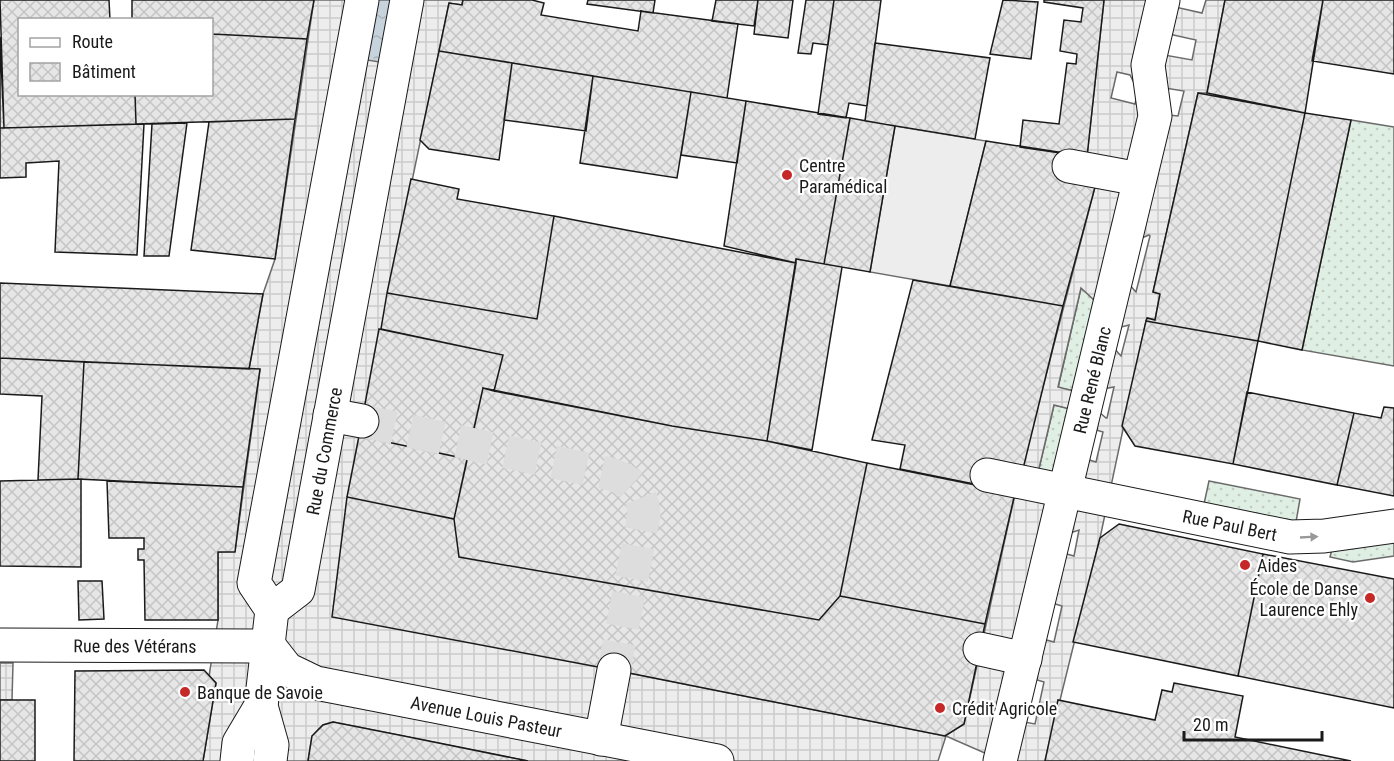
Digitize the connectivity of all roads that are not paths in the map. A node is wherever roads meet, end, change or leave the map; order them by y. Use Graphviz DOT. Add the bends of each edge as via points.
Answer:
graph roads {
  1 [pos="362,0"];
  2 [pos="407,0"];
  3 [pos="1163,0"];
  4 [pos="1069,166"];
  5 [pos="1139,180"];
  6 [pos="310,279"];
  7 [pos="355,281"];
  8 [pos="330,414"];
  9 [pos="362,421"];
  10 [pos="987,475"];
  11 [pos="1065,491"];
  12 [pos="1394,526"];
  13 [pos="272,610"];
  14 [pos="0,645"];
  15 [pos="269,646"];
  16 [pos="980,649"];
  17 [pos="1025,659"];
  18 [pos="614,670"];
  19 [pos="261,706"];
  20 [pos="601,739"];
  21 [pos="237,761"];
  22 [pos="270,761"];
  23 [pos="717,761"];
  24 [pos="1000,761"];
  1 -- 6 [label="street"];
  2 -- 7 [label="street, Rue du Commerce"];
  3 -- 5 [label="street, Rue René Blanc" via="1148,65 1155,116"];
  4 -- 5 [label="street"];
  5 -- 11 [label="street, Rue René Blanc"];
  6 -- 7 [label="street"];
  6 -- 13 [label="street" via="254,583"];
  7 -- 8 [label="street, Rue du Commerce"];
  8 -- 9 [label="street"];
  8 -- 13 [label="street, Rue du Commerce" via="298,590"];
  10 -- 11 [label="street, Rue Paul Bert"];
  11 -- 12 [label="street, Rue Paul Bert, one-way" via="1290,537"];
  11 -- 17 [label="street, Rue René Blanc"];
  13 -- 15 [label="street"];
  14 -- 15 [label="street, Rue des Vétérans"];
  15 -- 19 [label="street"];
  15 -- 20 [label="street, Avenue Louis Pasteur" via="287,669 316,683"];
  16 -- 17 [label="street"];
  17 -- 24 [label="street, Rue René Blanc"];
  18 -- 20 [label="street"];
  19 -- 21 [label="street" via="239,743"];
  19 -- 22 [label="street" via="272,746"];
  20 -- 23 [label="street, Avenue Louis Pasteur"];
}
